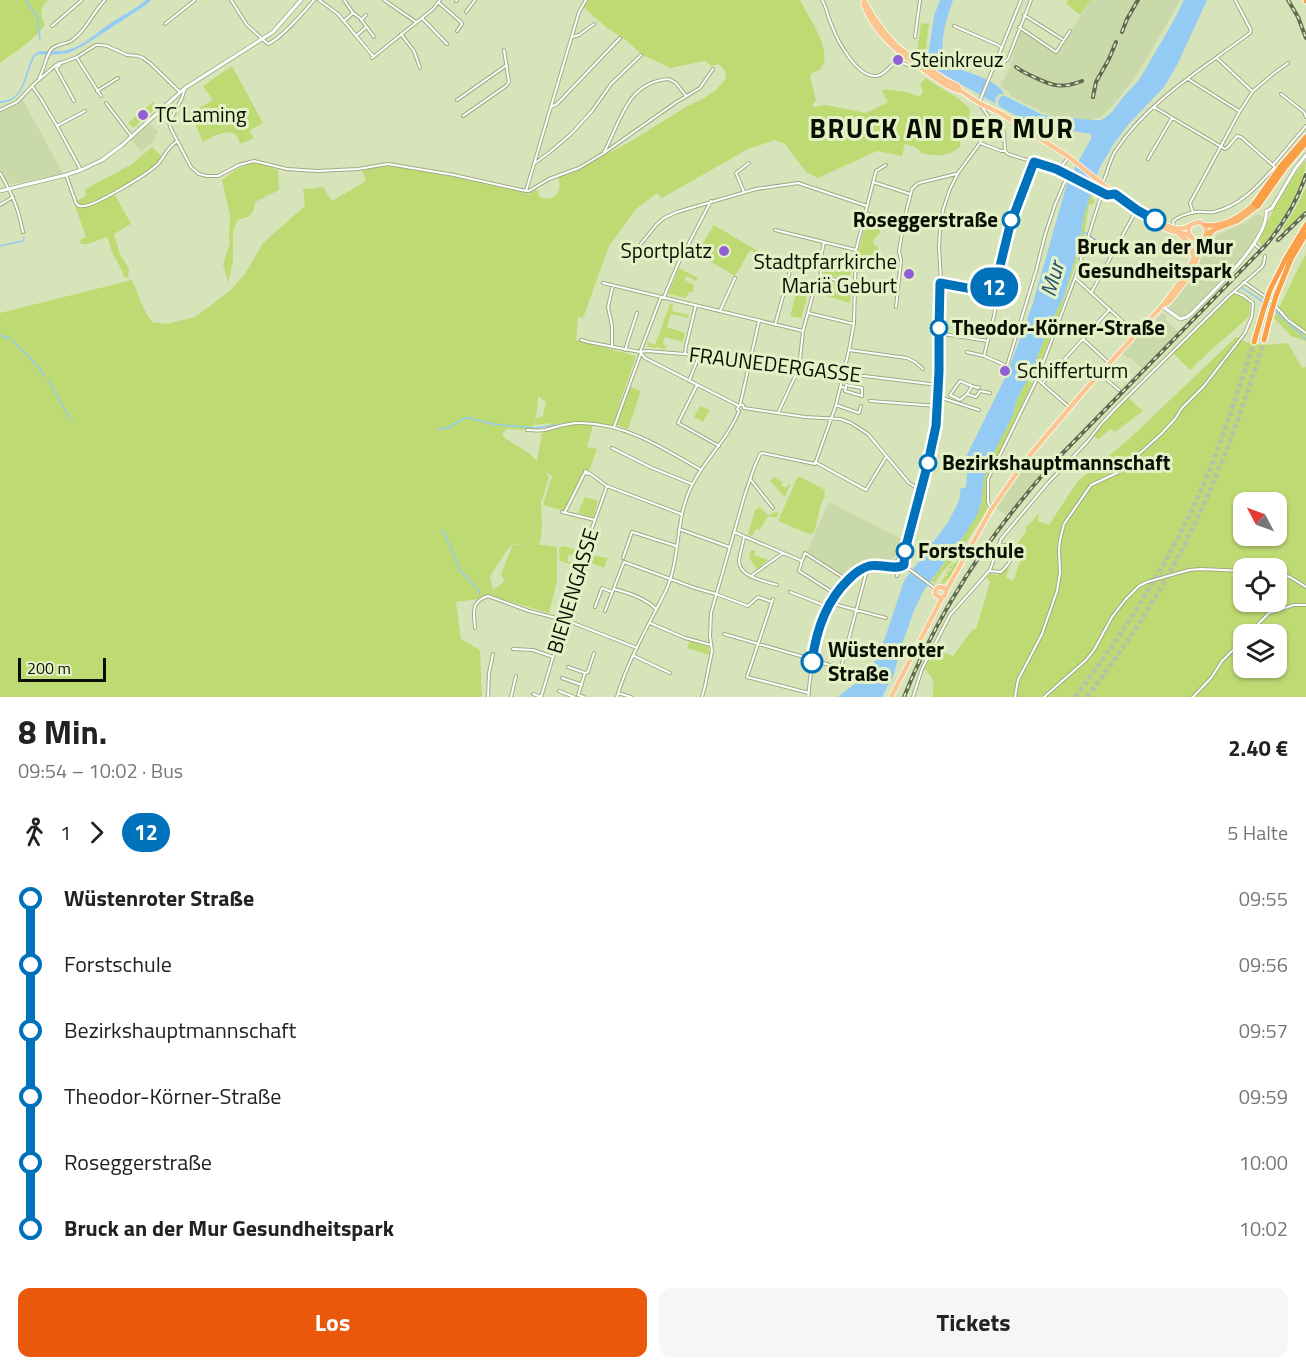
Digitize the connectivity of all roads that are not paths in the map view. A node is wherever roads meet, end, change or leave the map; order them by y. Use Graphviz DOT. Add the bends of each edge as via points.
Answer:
graph roads {
  1 [pos="82,0"];
  2 [pos="105,0"];
  3 [pos="195,0"];
  4 [pos="231,0"];
  5 [pos="301,0"];
  6 [pos="314,0"];
  7 [pos="321,0"];
  8 [pos="344,0"];
  9 [pos="384,0"];
  10 [pos="475,0"];
  11 [pos="586,0"];
  12 [pos="822,0"];
  13 [pos="863,0"];
  14 [pos="920,0"];
  15 [pos="1020,0"];
  16 [pos="1031,0"];
  17 [pos="1235,0"];
  18 [pos="439,1"];
  19 [pos="466,12"];
  20 [pos="353,13"];
  21 [pos="366,15"];
  22 [pos="1024,15"];
  23 [pos="422,18"];
  24 [pos="361,20"];
  25 [pos="344,21"];
  26 [pos="416,22"];
  27 [pos="165,24"];
  28 [pos="594,24"];
  29 [pos="52,26"];
  30 [pos="954,26"];
  31 [pos="366,27"];
  32 [pos="1019,27"];
  33 [pos="457,31"];
  34 [pos="1070,31"];
  35 [pos="401,34"];
  36 [pos="356,36"];
  37 [pos="572,36"];
  38 [pos="375,37"];
  39 [pos="915,37"];
  40 [pos="620,38"];
  41 [pos="263,39"];
  42 [pos="1062,39"];
  43 [pos="447,44"];
  44 [pos="1002,48"];
  45 [pos="504,50"];
  46 [pos="640,55"];
  47 [pos="77,57"];
  48 [pos="1217,58"];
  49 [pos="912,60"];
  50 [pos="997,62"];
  51 [pos="59,63"];
  52 [pos="1288,63"];
  53 [pos="507,65"];
  54 [pos="420,68"];
  55 [pos="712,69"];
  56 [pos="118,78"];
  57 [pos="1188,79"];
  58 [pos="35,83"];
  59 [pos="32,86"];
  60 [pos="185,88"];
  61 [pos="97,91"];
  62 [pos="180,92"];
  63 [pos="1253,92"];
  64 [pos="1281,94"];
  65 [pos="101,96"];
  66 [pos="686,96"];
  67 [pos="457,100"];
  68 [pos="74,101"];
  69 [pos="106,103"];
  70 [pos="979,103"];
  71 [pos="551,107"];
  72 [pos="1154,107"];
  73 [pos="0,110"];
  74 [pos="85,111"];
  75 [pos="1240,111"];
  76 [pos="463,116"];
  77 [pos="1306,117"];
  78 [pos="1172,118"];
  79 [pos="990,120"];
  80 [pos="57,126"];
  81 [pos="1306,126"];
  82 [pos="1306,136"];
  83 [pos="132,137"];
  84 [pos="177,141"];
  85 [pos="980,143"];
  86 [pos="1306,143"];
  87 [pos="1220,146"];
  88 [pos="1005,150"];
  89 [pos="602,154"];
  90 [pos="1306,155"];
  91 [pos="1070,158"];
  92 [pos="1148,159"];
  93 [pos="1034,162"];
  94 [pos="535,163"];
  95 [pos="749,164"];
  96 [pos="886,165"];
  97 [pos="1274,166"];
  98 [pos="1056,169"];
  99 [pos="81,170"];
  100 [pos="0,173"];
  101 [pos="958,173"];
  102 [pos="1067,175"];
  103 [pos="66,176"];
  104 [pos="873,182"];
  105 [pos="1101,183"];
  106 [pos="9,189"];
  107 [pos="0,191"];
  108 [pos="526,191"];
  109 [pos="744,192"];
  110 [pos="1102,193"];
  111 [pos="910,194"];
  112 [pos="1115,194"];
  113 [pos="1247,195"];
  114 [pos="13,196"];
  115 [pos="711,201"];
  116 [pos="0,205"];
  117 [pos="1256,205"];
  118 [pos="867,206"];
  119 [pos="1137,210"];
  120 [pos="1266,211"];
  121 [pos="865,213"];
  122 [pos="1193,213"];
  123 [pos="1306,219"];
  124 [pos="904,223"];
  125 [pos="1205,225"];
  126 [pos="1306,225"];
  127 [pos="1189,226"];
  128 [pos="1174,227"];
  129 [pos="1215,229"];
  130 [pos="775,230"];
  131 [pos="23,232"];
  132 [pos="1178,233"];
  133 [pos="1306,234"];
  134 [pos="1089,235"];
  135 [pos="1206,235"];
  136 [pos="1299,237"];
  137 [pos="1191,238"];
  138 [pos="1201,240"];
  139 [pos="824,242"];
  140 [pos="1254,244"];
  141 [pos="1200,246"];
  142 [pos="856,249"];
  143 [pos="1260,249"];
  144 [pos="636,250"];
  145 [pos="1113,254"];
  146 [pos="1265,256"];
  147 [pos="820,262"];
  148 [pos="1190,267"];
  149 [pos="821,276"];
  150 [pos="735,278"];
  151 [pos="1075,278"];
  152 [pos="1244,282"];
  153 [pos="603,283"];
  154 [pos="940,283"];
  155 [pos="613,285"];
  156 [pos="855,285"];
  157 [pos="897,286"];
  158 [pos="785,287"];
  159 [pos="994,291"];
  160 [pos="1235,292"];
  161 [pos="1091,293"];
  162 [pos="813,294"];
  163 [pos="663,297"];
  164 [pos="696,305"];
  165 [pos="1162,306"];
  166 [pos="896,307"];
  167 [pos="1110,309"];
  168 [pos="720,311"];
  169 [pos="637,313"];
  170 [pos="808,313"];
  171 [pos="759,321"];
  172 [pos="854,324"];
  173 [pos="775,325"];
  174 [pos="1131,329"];
  175 [pos="939,331"];
  176 [pos="803,332"];
  177 [pos="1306,333"];
  178 [pos="943,334"];
  179 [pos="939,336"];
  180 [pos="1083,339"];
  181 [pos="581,340"];
  182 [pos="1264,340"];
  183 [pos="988,341"];
  184 [pos="1254,342"];
  185 [pos="612,347"];
  186 [pos="625,350"];
  187 [pos="849,350"];
  188 [pos="967,352"];
  189 [pos="641,353"];
  190 [pos="685,354"];
  191 [pos="699,356"];
  192 [pos="984,356"];
  193 [pos="750,362"];
  194 [pos="1109,363"];
  195 [pos="799,368"];
  196 [pos="923,369"];
  197 [pos="843,373"];
  198 [pos="1100,374"];
  199 [pos="1037,379"];
  200 [pos="689,381"];
  201 [pos="1043,383"];
  202 [pos="697,385"];
  203 [pos="939,385"];
  204 [pos="972,386"];
  205 [pos="841,387"];
  206 [pos="979,387"];
  207 [pos="846,388"];
  208 [pos="1119,390"];
  209 [pos="990,393"];
  210 [pos="967,394"];
  211 [pos="950,395"];
  212 [pos="938,397"];
  213 [pos="948,400"];
  214 [pos="870,401"];
  215 [pos="739,405"];
  216 [pos="836,405"];
  217 [pos="861,406"];
  218 [pos="938,406"];
  219 [pos="1070,407"];
  220 [pos="744,408"];
  221 [pos="979,410"];
  222 [pos="739,411"];
  223 [pos="778,413"];
  224 [pos="831,418"];
  225 [pos="614,427"];
  226 [pos="527,430"];
  227 [pos="719,446"];
  228 [pos="612,448"];
  229 [pos="886,457"];
  230 [pos="815,463"];
  231 [pos="701,470"];
  232 [pos="585,471"];
  233 [pos="592,475"];
  234 [pos="750,479"];
  235 [pos="692,484"];
  236 [pos="607,486"];
  237 [pos="921,490"];
  238 [pos="773,508"];
  239 [pos="992,510"];
  240 [pos="681,514"];
  241 [pos="595,520"];
  242 [pos="679,529"];
  243 [pos="734,532"];
  244 [pos="744,537"];
  245 [pos="999,544"];
  246 [pos="676,546"];
  247 [pos="729,547"];
  248 [pos="905,550"];
  249 [pos="783,553"];
  250 [pos="623,558"];
  251 [pos="900,558"];
  252 [pos="802,561"];
  253 [pos="904,561"];
  254 [pos="896,562"];
  255 [pos="879,564"];
  256 [pos="868,566"];
  257 [pos="905,566"];
  258 [pos="899,567"];
  259 [pos="990,570"];
  260 [pos="1233,570"];
  261 [pos="751,576"];
  262 [pos="897,576"];
  263 [pos="1287,576"];
  264 [pos="670,579"];
  265 [pos="847,580"];
  266 [pos="777,585"];
  267 [pos="1306,587"];
  268 [pos="939,588"];
  269 [pos="613,591"];
  270 [pos="790,592"];
  271 [pos="716,594"];
  272 [pos="836,594"];
  273 [pos="939,597"];
  274 [pos="830,603"];
  275 [pos="1306,605"];
  276 [pos="595,607"];
  277 [pos="828,607"];
  278 [pos="656,609"];
  279 [pos="857,610"];
  280 [pos="605,612"];
  281 [pos="886,618"];
  282 [pos="568,621"];
  283 [pos="650,623"];
  284 [pos="1258,624"];
  285 [pos="475,628"];
  286 [pos="724,634"];
  287 [pos="758,644"];
  288 [pos="711,645"];
  289 [pos="637,648"];
  290 [pos="513,649"];
  291 [pos="1233,650"];
  292 [pos="594,653"];
  293 [pos="493,654"];
  294 [pos="633,656"];
  295 [pos="553,657"];
  296 [pos="812,660"];
  297 [pos="568,667"];
  298 [pos="841,668"];
  299 [pos="670,673"];
  300 [pos="585,674"];
  301 [pos="861,674"];
  302 [pos="516,676"];
  303 [pos="562,678"];
  304 [pos="582,685"];
  305 [pos="559,691"];
  306 [pos="618,693"];
  307 [pos="533,694"];
  308 [pos="804,695"];
  309 [pos="809,695"];
  310 [pos="488,697"];
  311 [pos="511,697"];
  312 [pos="541,697"];
  313 [pos="574,697"];
  314 [pos="584,697"];
  315 [pos="617,697"];
  316 [pos="631,697"];
  317 [pos="702,697"];
  318 [pos="891,697"];
  319 [pos="912,697"];
  320 [pos="1016,697"];
  321 [pos="1044,697"];
  322 [pos="1193,697"];
  1 -- 29 [label="street"];
  2 -- 58 [label="street" via="81,32 50,50"];
  3 -- 27 [label="street"];
  4 -- 41 [label="street" via="247,25"];
  5 -- 41 [label="main road"];
  6 -- 41 [label="street" via="273,42 268,44"];
  7 -- 25 [label="street"];
  8 -- 20 [label="street"];
  9 -- 26 [label="street"];
  10 -- 19 [label="street"];
  11 -- 37 [label="street"];
  12 -- 49 [label="street" via="832,28 861,72 881,75 896,62 908,65"];
  13 -- 49 [label="main road" via="884,37"];
  14 -- 39 [label="street"];
  15 -- 44 [label="street"];
  16 -- 22 [label="street"];
  17 -- 48 [label="street" via="1251,30"];
  18 -- 23 [label="street"];
  18 -- 33 [label="street" via="461,22"];
  20 -- 24 [label="street"];
  20 -- 25 [label="street"];
  21 -- 24 [label="street"];
  22 -- 32 [label="street"];
  22 -- 42 [label="street"];
  23 -- 26 [label="street"];
  23 -- 43 [label="street"];
  24 -- 31 [label="street"];
  25 -- 36 [label="street"];
  26 -- 35 [label="street"];
  28 -- 37 [label="street"];
  30 -- 44 [label="street"];
  31 -- 36 [label="street"];
  31 -- 38 [label="street"];
  32 -- 34 [label="street" via="1056,52"];
  32 -- 50 [label="street" via="1008,59 1002,64"];
  35 -- 36 [label="street" via="373,57"];
  35 -- 54 [label="street" via="414,51"];
  37 -- 71 [label="street"];
  40 -- 71 [label="street"];
  41 -- 60 [label="main road"];
  44 -- 50 [label="street"];
  45 -- 53 [label="street"];
  46 -- 94 [label="street" via="572,133"];
  47 -- 51 [label="street"];
  47 -- 61 [label="street"];
  47 -- 62 [label="street" via="96,45 138,56"];
  48 -- 57 [label="street"];
  48 -- 63 [label="street"];
  49 -- 70 [label="main road"];
  50 -- 70 [label="street"];
  51 -- 58 [label="street"];
  51 -- 68 [label="street" via="56,68"];
  52 -- 63 [label="street"];
  53 -- 67 [label="street"];
  53 -- 76 [label="street" via="506,86"];
  55 -- 66 [label="street" via="700,88"];
  56 -- 61 [label="street"];
  57 -- 72 [label="street"];
  57 -- 75 [label="street"];
  58 -- 59 [label="street"];
  59 -- 73 [label="street" via="17,102"];
  59 -- 80 [label="street"];
  60 -- 62 [label="main road"];
  60 -- 84 [label="street" via="170,123"];
  61 -- 65 [label="street"];
  62 -- 83 [label="main road"];
  63 -- 75 [label="street"];
  64 -- 77 [label="street"];
  66 -- 89 [label="street"];
  66 -- 89 [label="street" via="669,79 637,91"];
  69 -- 83 [label="street"];
  70 -- 79 [label="street"];
  70 -- 91 [label="main road"];
  71 -- 94 [label="street"];
  72 -- 78 [label="street"];
  72 -- 105 [label="street" via="1114,153"];
  74 -- 80 [label="street"];
  75 -- 87 [label="street"];
  78 -- 87 [label="street"];
  78 -- 92 [label="street"];
  79 -- 85 [label="street"];
  79 -- 88 [label="street" via="1004,133"];
  80 -- 99 [label="street"];
  81 -- 97 [label="street"];
  82 -- 117 [label="highway"];
  83 -- 99 [label="main road"];
  84 -- 103 [label="street" via="139,179 83,207 76,203"];
  84 -- 108 [label="street" via="195,172 212,177 254,161 286,170 317,171 388,164"];
  85 -- 88 [label="street"];
  85 -- 101 [label="street"];
  86 -- 117 [label="highway"];
  87 -- 97 [label="street" via="1225,149 1241,136"];
  87 -- 122 [label="street" via="1190,203"];
  88 -- 93 [label="street"];
  89 -- 108 [label="street"];
  90 -- 120 [label="main road" via="1272,208"];
  91 -- 98 [label="street"];
  91 -- 105 [label="main road"];
  93 -- 98 [label="street"];
  93 -- 159 [label="street" via="1010,225"];
  94 -- 108 [label="street"];
  95 -- 109 [label="street" via="736,173"];
  96 -- 104 [label="street" via="876,171"];
  97 -- 113 [label="street"];
  98 -- 102 [label="street"];
  99 -- 103 [label="main road"];
  100 -- 106 [label="street"];
  101 -- 111 [label="street" via="916,185"];
  101 -- 154 [label="street" via="940,228"];
  102 -- 110 [label="street"];
  102 -- 192 [label="street" via="1006,366"];
  103 -- 106 [label="main road"];
  104 -- 111 [label="street"];
  104 -- 118 [label="street"];
  105 -- 112 [label="main road"];
  106 -- 107 [label="main road"];
  106 -- 114 [label="street"];
  109 -- 115 [label="street"];
  109 -- 118 [label="street" via="798,183"];
  110 -- 112 [label="street"];
  110 -- 134 [label="street"];
  111 -- 124 [label="street"];
  112 -- 119 [label="main road"];
  113 -- 117 [label="street"];
  113 -- 122 [label="street" via="1221,210"];
  114 -- 116 [label="street"];
  114 -- 131 [label="street"];
  115 -- 144 [label="street" via="664,218"];
  115 -- 163 [label="street"];
  117 -- 120 [label="main road"];
  117 -- 125 [label="highway" via="1230,220"];
  117 -- 129 [label="highway" via="1238,221"];
  118 -- 121 [label="street"];
  119 -- 128 [label="main road"];
  119 -- 132 [label="main road" via="1155,224"];
  119 -- 145 [label="street"];
  120 -- 140 [label="main road" via="1265,223"];
  121 -- 124 [label="street"];
  121 -- 142 [label="street"];
  122 -- 128 [label="street" via="1173,221"];
  123 -- 136 [label="highway"];
  124 -- 157 [label="street"];
  125 -- 127 [label="main road" via="1198,221"];
  125 -- 135 [label="main road"];
  126 -- 136 [label="highway"];
  127 -- 128 [label="main road"];
  127 -- 137 [label="main road"];
  129 -- 135 [label="highway"];
  129 -- 141 [label="highway"];
  130 -- 139 [label="street"];
  132 -- 137 [label="main road"];
  132 -- 148 [label="main road" via="1191,247"];
  133 -- 182 [label="highway, bridge" via="1276,296"];
  134 -- 145 [label="street"];
  134 -- 151 [label="street"];
  135 -- 138 [label="main road"];
  136 -- 184 [label="highway, bridge" via="1276,275"];
  137 -- 138 [label="main road"];
  137 -- 148 [label="main road" via="1196,251"];
  138 -- 141 [label="main road"];
  139 -- 142 [label="street"];
  139 -- 147 [label="street"];
  140 -- 143 [label="street"];
  140 -- 165 [label="main road" via="1187,317 1177,317"];
  141 -- 165 [label="main road" via="1192,273"];
  142 -- 156 [label="street"];
  145 -- 161 [label="street"];
  146 -- 152 [label="street" via="1262,267"];
  147 -- 149 [label="street"];
  147 -- 158 [label="street" via="794,256"];
  148 -- 165 [label="main road"];
  149 -- 156 [label="street"];
  149 -- 162 [label="street"];
  150 -- 168 [label="street"];
  151 -- 161 [label="street"];
  151 -- 199 [label="street"];
  152 -- 160 [label="street"];
  152 -- 177 [label="street"];
  153 -- 155 [label="street"];
  154 -- 159 [label="street"];
  154 -- 175 [label="street"];
  155 -- 163 [label="street"];
  155 -- 185 [label="street" via="608,306"];
  156 -- 157 [label="street"];
  156 -- 172 [label="street"];
  157 -- 166 [label="street"];
  158 -- 162 [label="street"];
  158 -- 173 [label="street"];
  159 -- 183 [label="street" via="997,296"];
  160 -- 245 [label="street" via="1128,395 1027,507"];
  160 -- 320 [label="street" via="1252,303 1245,333 1161,434 1119,472 1091,485 1064,524 1057,591 1042,634 1018,680"];
  161 -- 167 [label="street"];
  162 -- 170 [label="street"];
  163 -- 164 [label="street"];
  163 -- 189 [label="street"];
  164 -- 168 [label="street"];
  164 -- 190 [label="street"];
  165 -- 194 [label="main road"];
  167 -- 174 [label="street"];
  167 -- 180 [label="street"];
  168 -- 171 [label="street"];
  169 -- 186 [label="street"];
  170 -- 172 [label="street"];
  170 -- 176 [label="street"];
  171 -- 173 [label="street"];
  171 -- 193 [label="street"];
  172 -- 187 [label="street"];
  173 -- 176 [label="street"];
  175 -- 178 [label="street"];
  175 -- 179 [label="street"];
  176 -- 195 [label="street"];
  178 -- 179 [label="street"];
  178 -- 183 [label="street"];
  179 -- 203 [label="street"];
  180 -- 194 [label="street"];
  180 -- 201 [label="street"];
  181 -- 185 [label="street, FRAUNEDERGASSE"];
  183 -- 192 [label="street"];
  185 -- 186 [label="street, FRAUNEDERGASSE"];
  186 -- 189 [label="street, FRAUNEDERGASSE"];
  187 -- 196 [label="street" via="907,358"];
  187 -- 197 [label="street"];
  188 -- 192 [label="street"];
  189 -- 190 [label="street, FRAUNEDERGASSE"];
  189 -- 200 [label="street"];
  189 -- 225 [label="street"];
  190 -- 191 [label="street, FRAUNEDERGASSE"];
  191 -- 193 [label="street, FRAUNEDERGASSE"];
  191 -- 200 [label="street"];
  193 -- 195 [label="street, FRAUNEDERGASSE"];
  193 -- 215 [label="street"];
  194 -- 198 [label="main road"];
  195 -- 197 [label="street, FRAUNEDERGASSE"];
  195 -- 223 [label="street"];
  197 -- 203 [label="street, FRAUNEDERGASSE"];
  197 -- 205 [label="street"];
  198 -- 208 [label="street"];
  198 -- 219 [label="main road"];
  199 -- 201 [label="street"];
  199 -- 239 [label="street" via="988,479"];
  200 -- 202 [label="street"];
  201 -- 219 [label="street"];
  202 -- 215 [label="street"];
  202 -- 227 [label="street" via="678,423"];
  203 -- 212 [label="street"];
  204 -- 206 [label="street"];
  204 -- 210 [label="street"];
  204 -- 211 [label="street" via="960,381"];
  205 -- 207 [label="street"];
  205 -- 216 [label="street"];
  207 -- 207 [label="street" via="862,388 862,396 845,391"];
  209 -- 210 [label="street" via="980,391 976,397"];
  210 -- 211 [label="street" via="960,399"];
  211 -- 213 [label="street"];
  212 -- 213 [label="street"];
  212 -- 218 [label="street"];
  213 -- 221 [label="street"];
  214 -- 218 [label="street"];
  215 -- 220 [label="street"];
  215 -- 222 [label="street"];
  216 -- 217 [label="street" via="859,414"];
  216 -- 224 [label="street"];
  218 -- 237 [label="street"];
  219 -- 239 [label="main road"];
  220 -- 222 [label="street"];
  220 -- 223 [label="street"];
  222 -- 227 [label="street"];
  223 -- 224 [label="street"];
  224 -- 229 [label="street" via="857,426"];
  224 -- 230 [label="street"];
  225 -- 226 [label="street" via="582,423"];
  225 -- 231 [label="street" via="648,440"];
  227 -- 231 [label="street"];
  228 -- 235 [label="street"];
  229 -- 230 [label="street" via="866,490"];
  229 -- 237 [label="street" via="909,483"];
  230 -- 234 [label="street" via="762,453"];
  231 -- 235 [label="street"];
  232 -- 233 [label="street"];
  233 -- 236 [label="street"];
  233 -- 241 [label="street" via="584,474 563,512"];
  234 -- 238 [label="street"];
  234 -- 243 [label="street"];
  235 -- 240 [label="street"];
  236 -- 240 [label="street"];
  236 -- 241 [label="street, BIENENGASSE"];
  237 -- 248 [label="street"];
  239 -- 268 [label="main road" via="956,573"];
  240 -- 242 [label="street"];
  241 -- 282 [label="street, BIENENGASSE"];
  242 -- 246 [label="street"];
  242 -- 247 [label="street"];
  243 -- 244 [label="street"];
  243 -- 247 [label="street"];
  244 -- 249 [label="street"];
  244 -- 261 [label="street" via="739,563"];
  245 -- 259 [label="street"];
  245 -- 259 [label="street" via="1014,551 1011,560 1001,572"];
  246 -- 250 [label="street" via="632,532"];
  246 -- 264 [label="street"];
  247 -- 271 [label="street"];
  248 -- 251 [label="street"];
  248 -- 253 [label="street"];
  249 -- 252 [label="street"];
  249 -- 261 [label="street"];
  251 -- 253 [label="street"];
  251 -- 254 [label="street"];
  252 -- 265 [label="street" via="805,554"];
  252 -- 272 [label="street" via="799,571"];
  253 -- 257 [label="street"];
  254 -- 255 [label="street"];
  254 -- 258 [label="street"];
  255 -- 256 [label="street"];
  255 -- 258 [label="street"];
  256 -- 265 [label="street"];
  256 -- 279 [label="street"];
  257 -- 258 [label="street"];
  257 -- 268 [label="street"];
  258 -- 262 [label="street"];
  259 -- 319 [label="street" via="950,615"];
  260 -- 321 [label="street" via="1189,570 1140,586 1112,617 1086,660"];
  261 -- 266 [label="street"];
  263 -- 267 [label="street"];
  264 -- 269 [label="street" via="624,562"];
  264 -- 271 [label="street"];
  264 -- 278 [label="street"];
  265 -- 272 [label="street"];
  268 -- 273 [label="main road" via="935,592"];
  268 -- 273 [label="main road" via="945,596"];
  269 -- 276 [label="street" via="602,588"];
  269 -- 278 [label="street" via="646,600"];
  269 -- 280 [label="street"];
  270 -- 277 [label="street"];
  271 -- 287 [label="street" via="748,606 758,597 773,600"];
  271 -- 288 [label="street" via="711,613"];
  272 -- 274 [label="street"];
  273 -- 318 [label="main road"];
  274 -- 277 [label="street"];
  274 -- 279 [label="street"];
  275 -- 284 [label="street" via="1269,613"];
  277 -- 296 [label="street"];
  278 -- 283 [label="street"];
  279 -- 281 [label="street"];
  279 -- 298 [label="street"];
  282 -- 285 [label="street" via="488,596 474,608"];
  282 -- 289 [label="street"];
  282 -- 295 [label="street, BIENENGASSE"];
  283 -- 288 [label="street"];
  283 -- 289 [label="street"];
  286 -- 287 [label="street"];
  287 -- 296 [label="street"];
  287 -- 308 [label="street" via="747,677"];
  288 -- 317 [label="street"];
  289 -- 294 [label="street"];
  290 -- 295 [label="street"];
  291 -- 322 [label="street"];
  292 -- 300 [label="street"];
  293 -- 310 [label="street"];
  294 -- 299 [label="street"];
  294 -- 306 [label="street"];
  295 -- 312 [label="street, BIENENGASSE"];
  296 -- 298 [label="street"];
  296 -- 309 [label="street"];
  297 -- 300 [label="street"];
  298 -- 301 [label="street"];
  300 -- 304 [label="street"];
  302 -- 311 [label="street"];
  303 -- 304 [label="street"];
  304 -- 314 [label="street" via="578,695"];
  305 -- 313 [label="street"];
  306 -- 315 [label="street"];
  306 -- 316 [label="street"];
  307 -- 312 [label="street, BIENENGASSE"];
  308 -- 309 [label="street"];
}
